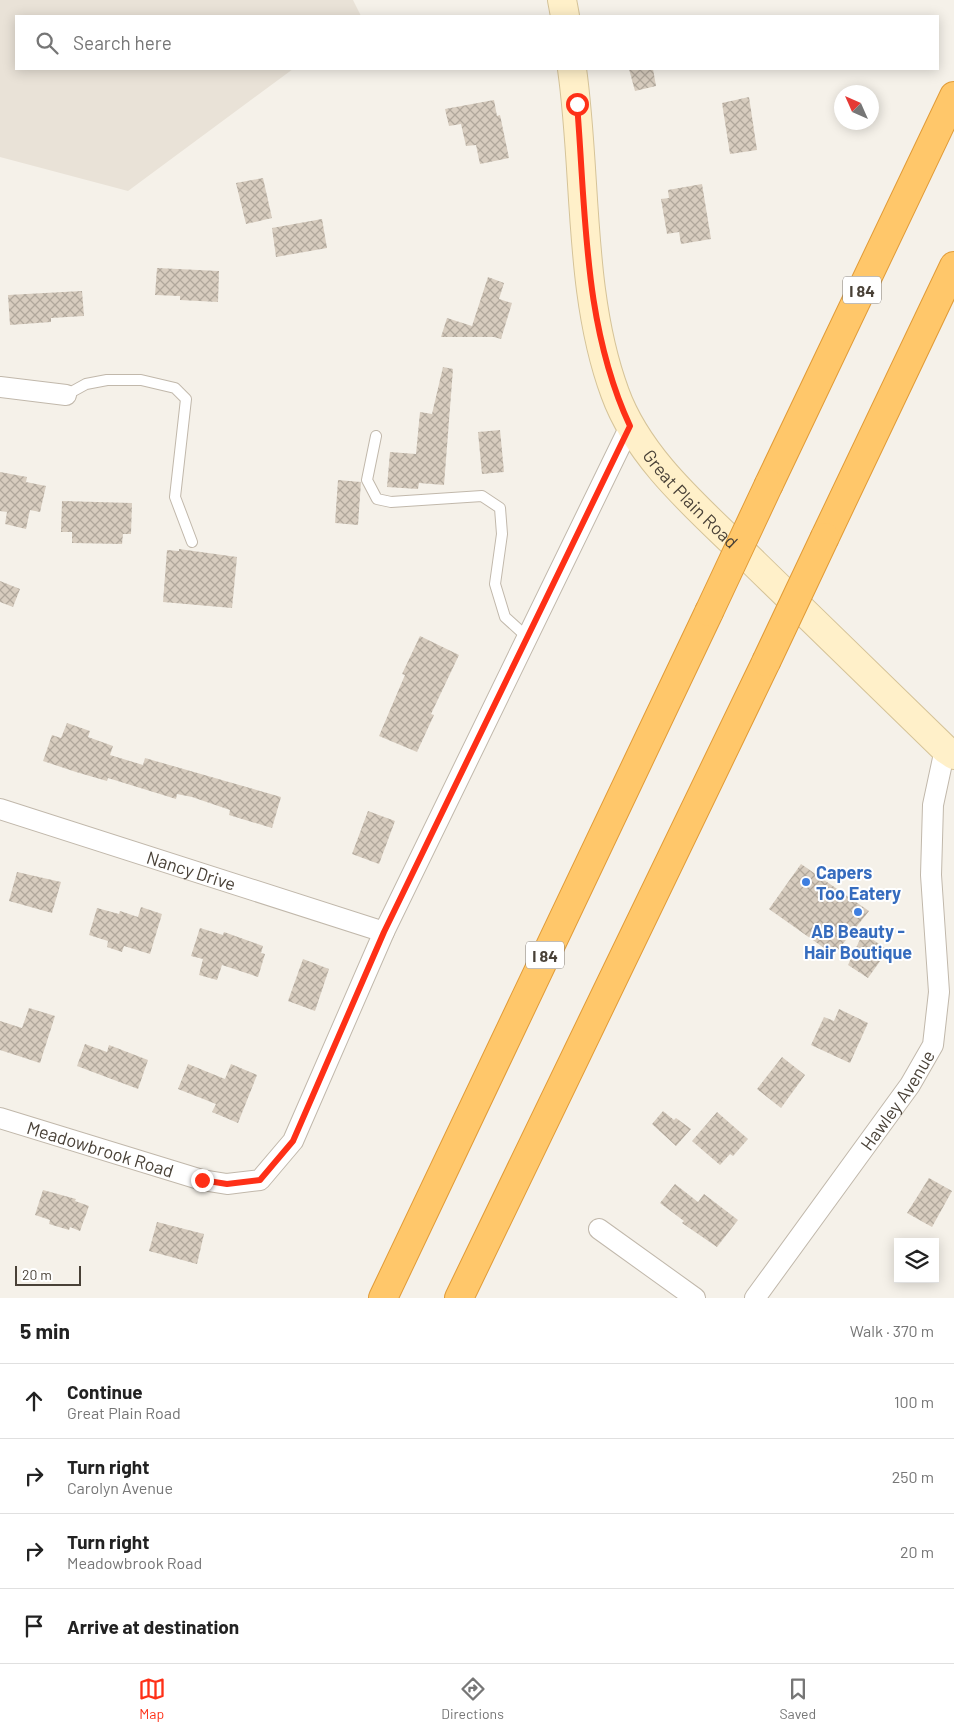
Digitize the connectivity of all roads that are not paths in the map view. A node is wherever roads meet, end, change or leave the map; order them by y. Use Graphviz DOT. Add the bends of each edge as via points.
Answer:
graph roads {
  1 [pos="562,0"];
  2 [pos="565,15"];
  3 [pos="572,70"];
  4 [pos="954,96"];
  5 [pos="954,266"];
  6 [pos="0,387"];
  7 [pos="66,395"];
  8 [pos="630,426"];
  9 [pos="376,436"];
  10 [pos="192,542"];
  11 [pos="527,637"];
  12 [pos="950,752"];
  13 [pos="0,809"];
  14 [pos="384,932"];
  15 [pos="0,1118"];
  16 [pos="599,1229"];
  17 [pos="383,1298"];
  18 [pos="459,1298"];
  19 [pos="696,1298"];
  20 [pos="755,1298"];
  1 -- 2 [label="main road"];
  3 -- 8 [label="main road, Great Plain Road" via="579,123 589,275 600,340 615,393"];
  4 -- 17 [label="highway, I 84, bridge"];
  5 -- 18 [label="highway, bridge"];
  6 -- 7 [label="street"];
  7 -- 10 [label="lane" via="86,384 141,380 175,388 186,400 175,497"];
  8 -- 11 [label="street"];
  8 -- 12 [label="main road, Great Plain Road" via="658,465 690,498"];
  9 -- 11 [label="lane" via="367,480 377,499 391,502 482,496 500,508 502,534 495,584 505,616"];
  11 -- 14 [label="street"];
  12 -- 20 [label="street, Hawley Avenue" via="933,805 931,874 939,992 933,1045 910,1085"];
  13 -- 14 [label="street, Nancy Drive"];
  14 -- 15 [label="street, Meadowbrook Road" via="293,1141 260,1180 227,1184 202,1180"];
  16 -- 19 [label="street"];
}
